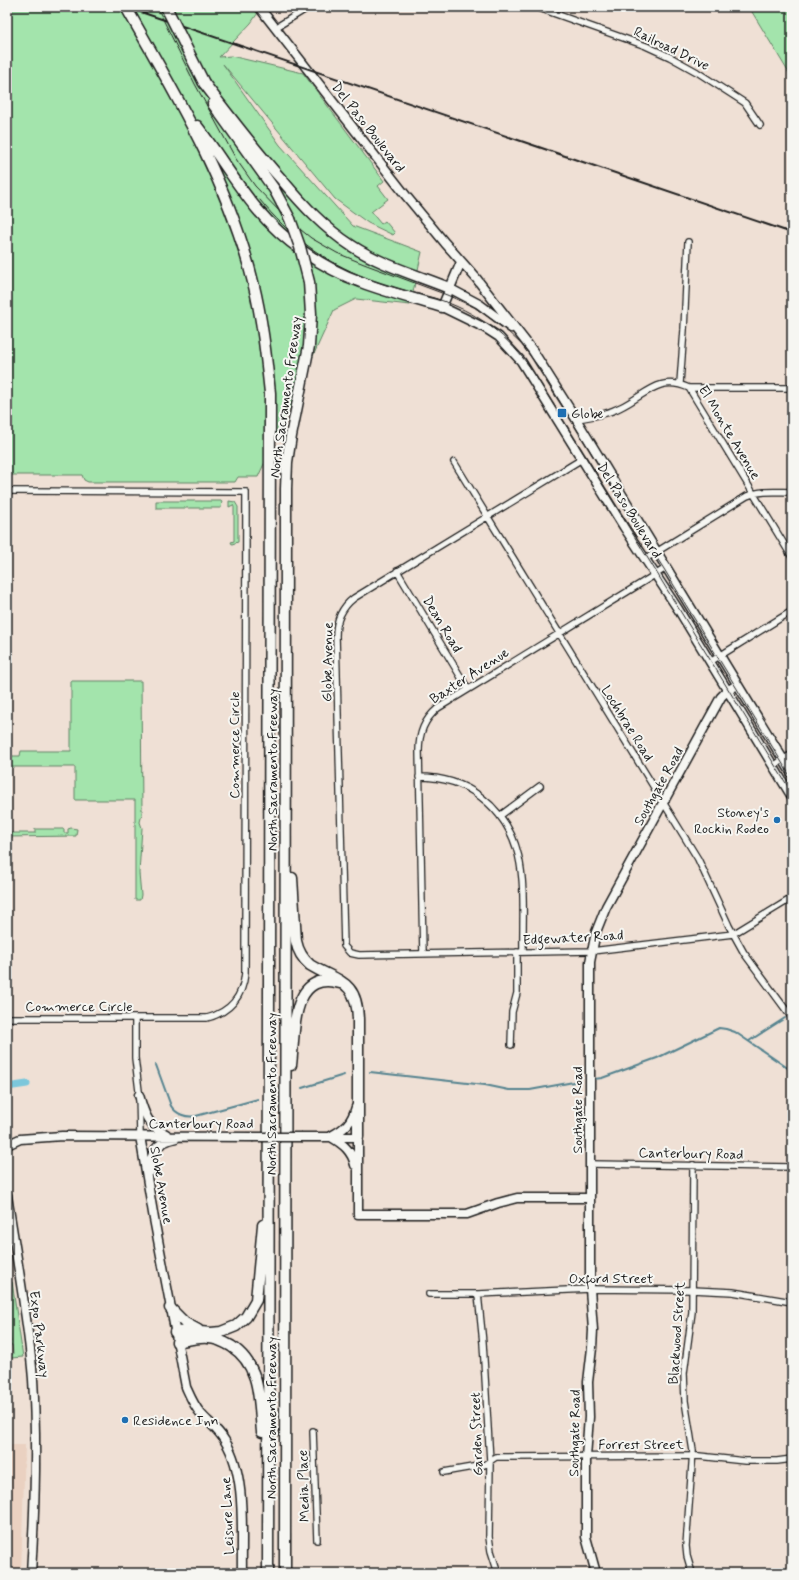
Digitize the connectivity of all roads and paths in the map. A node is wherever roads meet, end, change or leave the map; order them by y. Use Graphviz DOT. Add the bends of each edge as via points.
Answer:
graph roads {
  1 [pos="126,7"];
  2 [pos="166,7"];
  3 [pos="259,7"];
  4 [pos="309,7"];
  5 [pos="536,7"];
  6 [pos="274,28"];
  7 [pos="204,83"];
  8 [pos="182,105"];
  9 [pos="760,124"];
  10 [pos="688,242"];
  11 [pos="462,262"];
  12 [pos="449,288"];
  13 [pos="442,307"];
  14 [pos="522,338"];
  15 [pos="680,383"];
  16 [pos="689,388"];
  17 [pos="792,388"];
  18 [pos="576,419"];
  19 [pos="582,459"];
  20 [pos="454,462"];
  21 [pos="7,491"];
  22 [pos="792,492"];
  23 [pos="753,493"];
  24 [pos="487,516"];
  25 [pos="656,552"];
  26 [pos="792,557"];
  27 [pos="645,560"];
  28 [pos="666,568"];
  29 [pos="397,571"];
  30 [pos="655,574"];
  31 [pos="792,611"];
  32 [pos="558,633"];
  33 [pos="720,656"];
  34 [pos="710,662"];
  35 [pos="737,685"];
  36 [pos="468,689"];
  37 [pos="727,691"];
  38 [pos="792,754"];
  39 [pos="783,760"];
  40 [pos="773,766"];
  41 [pos="792,774"];
  42 [pos="419,777"];
  43 [pos="286,786"];
  44 [pos="540,786"];
  45 [pos="792,797"];
  46 [pos="663,803"];
  47 [pos="501,815"];
  48 [pos="792,898"];
  49 [pos="733,934"];
  50 [pos="346,950"];
  51 [pos="592,950"];
  52 [pos="520,952"];
  53 [pos="422,954"];
  54 [pos="346,985"];
  55 [pos="7,1018"];
  56 [pos="792,1018"];
  57 [pos="135,1019"];
  58 [pos="511,1045"];
  59 [pos="139,1095"];
  60 [pos="358,1099"];
  61 [pos="286,1115"];
  62 [pos="169,1135"];
  63 [pos="140,1136"];
  64 [pos="187,1136"];
  65 [pos="330,1137"];
  66 [pos="358,1137"];
  67 [pos="7,1145"];
  68 [pos="269,1156"];
  69 [pos="590,1164"];
  70 [pos="692,1166"];
  71 [pos="792,1167"];
  72 [pos="358,1176"];
  73 [pos="148,1184"];
  74 [pos="7,1195"];
  75 [pos="590,1198"];
  76 [pos="590,1289"];
  77 [pos="692,1290"];
  78 [pos="429,1294"];
  79 [pos="478,1294"];
  80 [pos="792,1302"];
  81 [pos="170,1308"];
  82 [pos="201,1332"];
  83 [pos="176,1337"];
  84 [pos="313,1431"];
  85 [pos="693,1456"];
  86 [pos="586,1457"];
  87 [pos="792,1459"];
  88 [pos="490,1461"];
  89 [pos="444,1472"];
  90 [pos="268,1500"];
  91 [pos="317,1540"];
  92 [pos="268,1571"];
  93 [pos="31,1573"];
  94 [pos="242,1573"];
  95 [pos="285,1573"];
  96 [pos="498,1573"];
  97 [pos="596,1573"];
  98 [pos="692,1573"];
  1 -- 8 [label="highway, North Sacramento Freeway"];
  2 -- 7 [label="highway, North Sacramento Freeway, bridge"];
  3 -- 6 [label="street, Del Paso Boulevard"];
  4 -- 6 [label="street"];
  5 -- 9 [label="street, Railroad Drive" via="642,44 670,57 745,103"];
  6 -- 11 [label="street, Del Paso Boulevard" via="407,197"];
  7 -- 12 [label="highway" via="250,144 306,208 333,233 353,247 380,260"];
  7 -- 43 [label="highway, North Sacramento Freeway, bridge" via="211,101 274,189 290,219 308,282 311,314 309,346 287,462"];
  8 -- 13 [label="highway" via="258,210 302,250 330,268 360,282"];
  8 -- 68 [label="highway, North Sacramento Freeway" via="217,176 237,228 255,289 264,337 270,393"];
  10 -- 15 [label="street, El Monte Avenue"];
  11 -- 12 [label="street"];
  11 -- 14 [label="street, Del Paso Boulevard"];
  12 -- 13 [label="street"];
  12 -- 14 [label="street" via="496,315"];
  13 -- 19 [label="street, Del Paso Boulevard" via="485,328 511,350 528,371"];
  14 -- 18 [label="street, Del Paso Boulevard"];
  15 -- 16 [label="street, El Monte Avenue"];
  15 -- 18 [label="street" via="659,385 617,409"];
  16 -- 17 [label="street"];
  16 -- 23 [label="street, El Monte Avenue"];
  18 -- 25 [label="street, Del Paso Boulevard"];
  19 -- 24 [label="street, Globe Avenue"];
  19 -- 27 [label="street, Del Paso Boulevard"];
  20 -- 24 [label="street, Lochbrae Road"];
  21 -- 57 [label="street, Commerce Circle" via="246,492 242,991 232,1005 214,1016"];
  22 -- 23 [label="street"];
  23 -- 25 [label="street"];
  23 -- 26 [label="street, El Monte Avenue"];
  24 -- 29 [label="street, Globe Avenue"];
  24 -- 32 [label="street, Lochbrae Road"];
  25 -- 27 [label="street"];
  25 -- 28 [label="street, Del Paso Boulevard"];
  27 -- 30 [label="street, Del Paso Boulevard"];
  28 -- 30 [label="street, Baxter Avenue"];
  28 -- 33 [label="street, Del Paso Boulevard"];
  29 -- 36 [label="street, Dean Road"];
  29 -- 50 [label="street, Globe Avenue" via="350,602 342,611 336,628 342,940"];
  30 -- 32 [label="street, Baxter Avenue"];
  30 -- 34 [label="street, Del Paso Boulevard"];
  31 -- 33 [label="street"];
  32 -- 36 [label="street, Baxter Avenue"];
  32 -- 46 [label="street, Lochbrae Road"];
  33 -- 34 [label="street"];
  33 -- 35 [label="street, Del Paso Boulevard"];
  34 -- 37 [label="street, Del Paso Boulevard"];
  35 -- 37 [label="street, Southgate Road"];
  35 -- 39 [label="street, Del Paso Boulevard"];
  36 -- 42 [label="street, Baxter Avenue" via="438,708 424,722 419,742"];
  37 -- 40 [label="street, Del Paso Boulevard"];
  37 -- 46 [label="street, Southgate Road" via="721,697"];
  38 -- 39 [label="street"];
  39 -- 40 [label="street"];
  39 -- 41 [label="street, Del Paso Boulevard"];
  40 -- 45 [label="street, Del Paso Boulevard"];
  42 -- 47 [label="street" via="447,780 462,786"];
  42 -- 53 [label="street, Baxter Avenue"];
  43 -- 54 [label="highway" via="297,945 310,965"];
  43 -- 61 [label="highway, North Sacramento Freeway"];
  44 -- 47 [label="street"];
  46 -- 49 [label="street, Lochbrae Road" via="703,868"];
  46 -- 51 [label="street, Southgate Road" via="606,907"];
  47 -- 52 [label="street" via="512,833 521,862"];
  48 -- 49 [label="street, Edgewater Road"];
  49 -- 51 [label="street, Edgewater Road"];
  49 -- 56 [label="street, Lochbrae Road"];
  50 -- 53 [label="street, Edgewater Road" via="359,955"];
  51 -- 52 [label="street, Edgewater Road"];
  51 -- 69 [label="street, Southgate Road"];
  52 -- 53 [label="street, Edgewater Road"];
  52 -- 58 [label="street" via="517,994 512,1012"];
  54 -- 60 [label="highway" via="355,996 358,1010"];
  54 -- 61 [label="highway" via="332,981 320,982 310,986 302,995 297,1008"];
  55 -- 57 [label="street, Commerce Circle"];
  57 -- 59 [label="street, Slobe Avenue" via="135,1058"];
  59 -- 62 [label="street" via="149,1123"];
  59 -- 63 [label="street, Slobe Avenue"];
  60 -- 65 [label="street" via="350,1123"];
  60 -- 66 [label="highway"];
  61 -- 95 [label="highway, North Sacramento Freeway"];
  62 -- 63 [label="street, Canterbury Road"];
  62 -- 64 [label="street, Canterbury Road"];
  63 -- 67 [label="street" via="62,1136 20,1139"];
  63 -- 73 [label="street, Slobe Avenue"];
  64 -- 65 [label="street, Canterbury Road, bridge"];
  64 -- 73 [label="street" via="168,1140 152,1152"];
  65 -- 66 [label="street, Canterbury Road"];
  65 -- 72 [label="street" via="350,1152"];
  66 -- 72 [label="street"];
  68 -- 82 [label="highway" via="256,1300 246,1317 236,1326 221,1332"];
  68 -- 90 [label="highway, North Sacramento Freeway"];
  69 -- 70 [label="street, Canterbury Road"];
  69 -- 75 [label="street, Southgate Road"];
  70 -- 71 [label="street, Canterbury Road"];
  70 -- 77 [label="street, Blackwood Street"];
  72 -- 75 [label="street" via="358,1214 467,1214 517,1198"];
  73 -- 81 [label="street, Slobe Avenue"];
  74 -- 93 [label="street, Expo Parkway" via="33,1384 35,1449"];
  75 -- 76 [label="street, Southgate Road"];
  76 -- 77 [label="street, Oxford Street"];
  76 -- 79 [label="street, Oxford Street"];
  76 -- 86 [label="street, Southgate Road" via="593,1336 588,1382 589,1428"];
  77 -- 80 [label="street, Oxford Street" via="733,1292"];
  77 -- 85 [label="street, Blackwood Street" via="684,1373 685,1401"];
  78 -- 79 [label="street, Oxford Street"];
  79 -- 88 [label="street, Garden Street"];
  81 -- 82 [label="highway" via="185,1324"];
  81 -- 83 [label="street, Leisure Lane"];
  82 -- 83 [label="highway" via="190,1331"];
  83 -- 90 [label="highway" via="219,1340 241,1354 252,1368 258,1386"];
  83 -- 94 [label="street, Leisure Lane" via="183,1377 192,1401 225,1440 237,1466 240,1482"];
  84 -- 91 [label="street, Media Place"];
  85 -- 86 [label="street, Forrest Street"];
  85 -- 87 [label="street, Forrest Street" via="750,1461"];
  85 -- 98 [label="street, Blackwood Street" via="686,1546"];
  86 -- 88 [label="street, Forrest Street" via="496,1457"];
  86 -- 97 [label="street, Southgate Road" via="586,1537"];
  88 -- 89 [label="street, Forrest Street"];
  88 -- 96 [label="street, Garden Street" via="489,1538"];
  90 -- 92 [label="highway, North Sacramento Freeway"];
}
